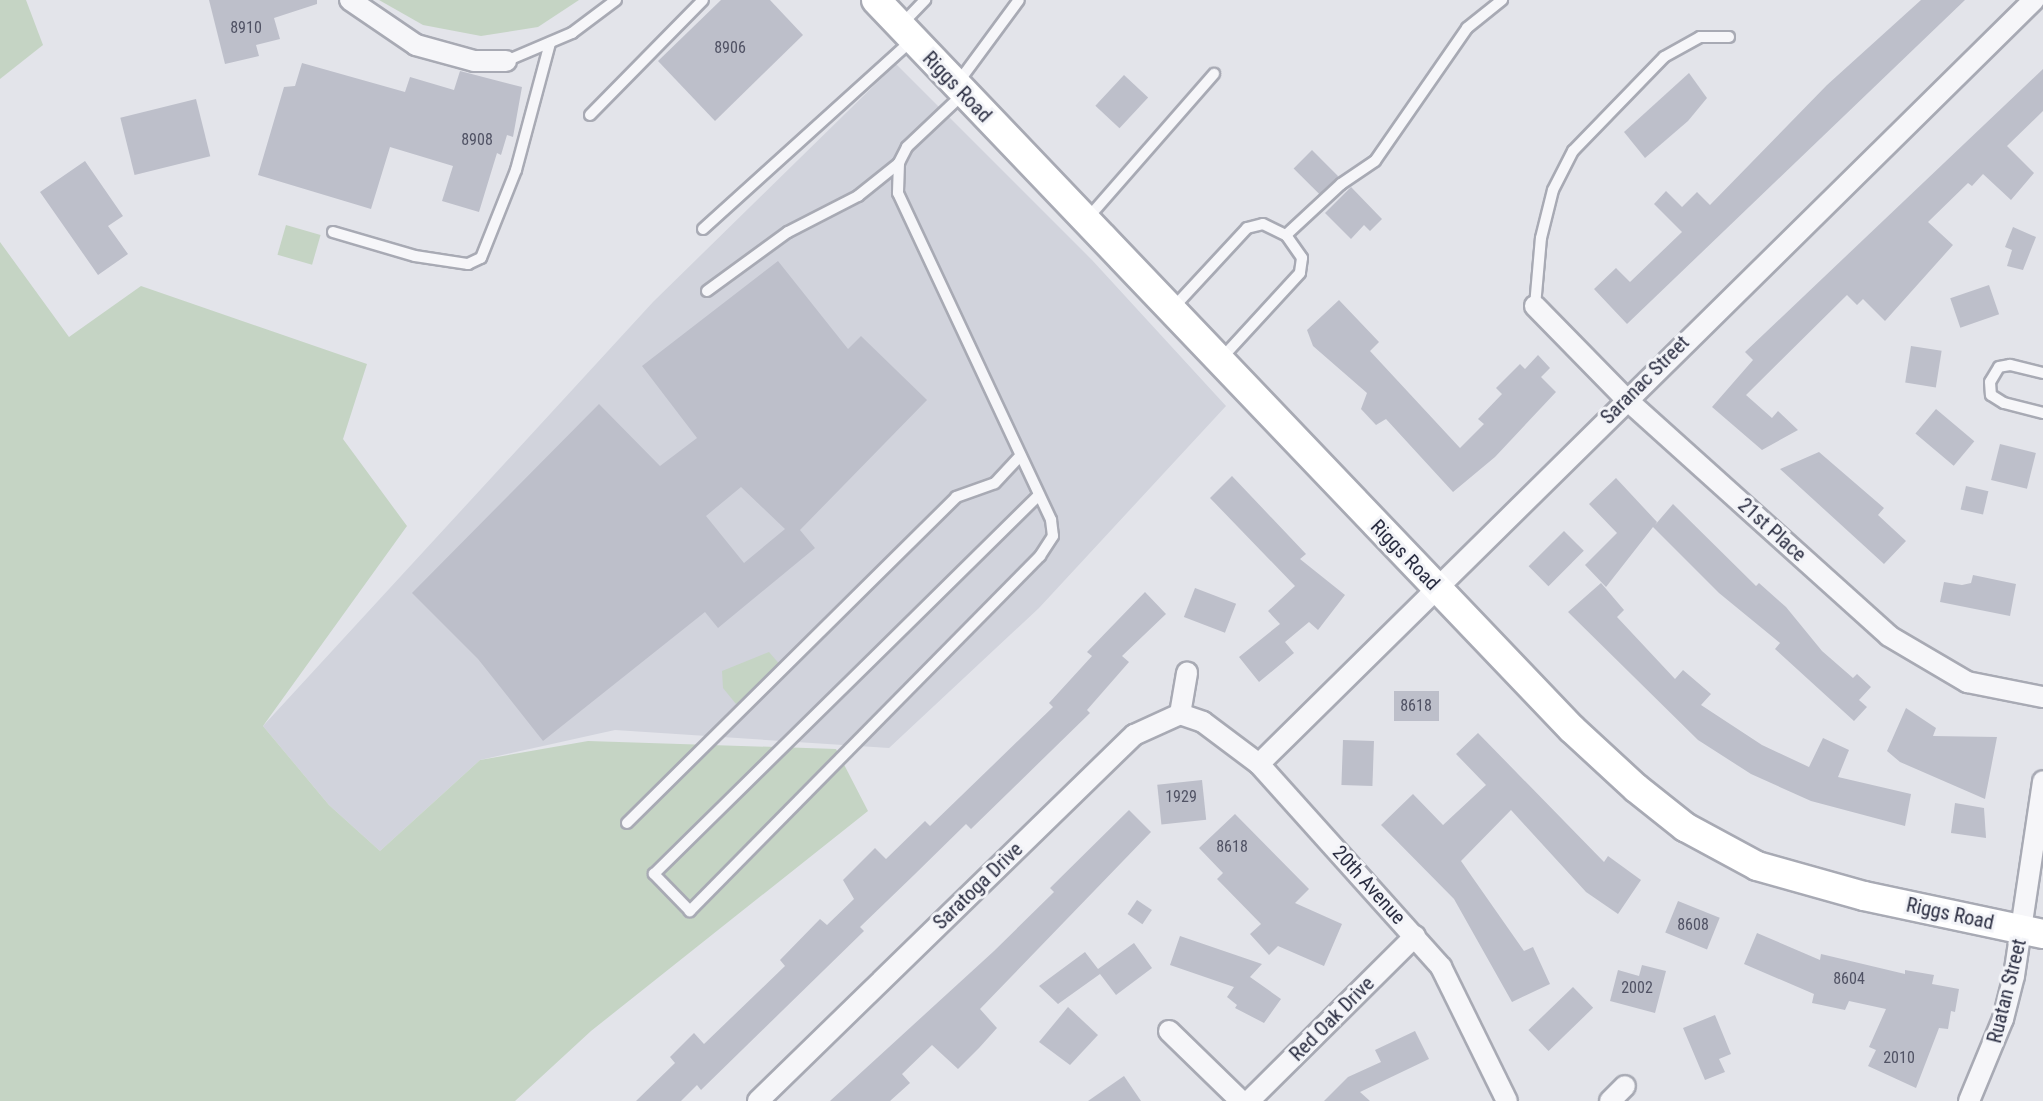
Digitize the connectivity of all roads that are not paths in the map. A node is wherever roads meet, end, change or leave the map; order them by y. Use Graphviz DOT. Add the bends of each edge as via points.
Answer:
graph roads {
  1 [pos="350,0"];
  2 [pos="616,0"];
  3 [pos="703,0"];
  4 [pos="876,0"];
  5 [pos="925,0"];
  6 [pos="1019,0"];
  7 [pos="1502,0"];
  8 [pos="2034,0"];
  9 [pos="906,33"];
  10 [pos="1729,37"];
  11 [pos="550,43"];
  12 [pos="506,61"];
  13 [pos="1214,74"];
  14 [pos="960,89"];
  15 [pos="590,115"];
  16 [pos="899,163"];
  17 [pos="1086,221"];
  18 [pos="703,229"];
  19 [pos="333,232"];
  20 [pos="1286,235"];
  21 [pos="707,291"];
  22 [pos="1535,306"];
  23 [pos="1171,310"];
  24 [pos="1220,361"];
  25 [pos="2043,373"];
  26 [pos="1625,398"];
  27 [pos="2043,413"];
  28 [pos="1020,456"];
  29 [pos="1039,495"];
  30 [pos="1437,588"];
  31 [pos="1187,673"];
  32 [pos="2043,697"];
  33 [pos="1180,714"];
  34 [pos="1259,764"];
  35 [pos="2043,781"];
  36 [pos="627,823"];
  37 [pos="2033,932"];
  38 [pos="1415,936"];
  39 [pos="1169,1031"];
  40 [pos="1625,1086"];
  41 [pos="758,1101"];
  42 [pos="1241,1101"];
  43 [pos="1249,1101"];
  44 [pos="1507,1101"];
  45 [pos="1610,1101"];
  46 [pos="1969,1101"];
  1 -- 12 [label="street" via="416,45 474,61"];
  2 -- 11 [label="lane"];
  3 -- 15 [label="lane"];
  4 -- 9 [label="main road, Riggs Road"];
  5 -- 9 [label="lane"];
  6 -- 14 [label="lane"];
  7 -- 20 [label="lane" via="1467,28 1375,161 1341,184"];
  8 -- 26 [label="street, Saranac Street"];
  9 -- 14 [label="main road, Riggs Road"];
  9 -- 18 [label="lane"];
  10 -- 22 [label="lane" via="1700,37 1664,57 1573,151 1553,190 1541,238"];
  11 -- 12 [label="lane"];
  11 -- 19 [label="lane" via="516,170 481,258 468,264 415,256"];
  13 -- 17 [label="lane"];
  14 -- 16 [label="lane" via="907,147"];
  14 -- 17 [label="main road, Riggs Road"];
  16 -- 21 [label="lane" via="858,196 788,232"];
  16 -- 28 [label="lane" via="898,193"];
  17 -- 23 [label="main road, Riggs Road"];
  20 -- 23 [label="lane" via="1263,224 1247,228"];
  20 -- 24 [label="lane" via="1302,258 1300,273"];
  22 -- 26 [label="street, 21st Place"];
  23 -- 24 [label="main road, Riggs Road"];
  24 -- 30 [label="main road, Riggs Road"];
  25 -- 27 [label="lane" via="2010,365 1999,367 1990,382 1991,395 2004,403"];
  26 -- 30 [label="street, Saranac Street"];
  26 -- 32 [label="street, 21st Place" via="1914,654 1967,682"];
  28 -- 29 [label="lane"];
  28 -- 36 [label="lane" via="995,483 956,497"];
  29 -- 29 [label="lane" via="1053,536 1040,556 690,911 654,874"];
  30 -- 34 [label="street, Saranac Street"];
  30 -- 37 [label="main road, Riggs Road" via="1572,729 1636,788 1696,833 1785,876"];
  31 -- 33 [label="street"];
  33 -- 34 [label="street, 20th Avenue" via="1203,722"];
  33 -- 41 [label="street, Saratoga Drive" via="1134,735"];
  34 -- 38 [label="street, 20th Avenue"];
  35 -- 37 [label="street, Ruatan Street"];
  37 -- 46 [label="street, Ruatan Street"];
  38 -- 43 [label="street, Red Oak Drive"];
  38 -- 44 [label="street, 20th Avenue" via="1454,989"];
  39 -- 42 [label="street"];
  40 -- 45 [label="street"];
}
